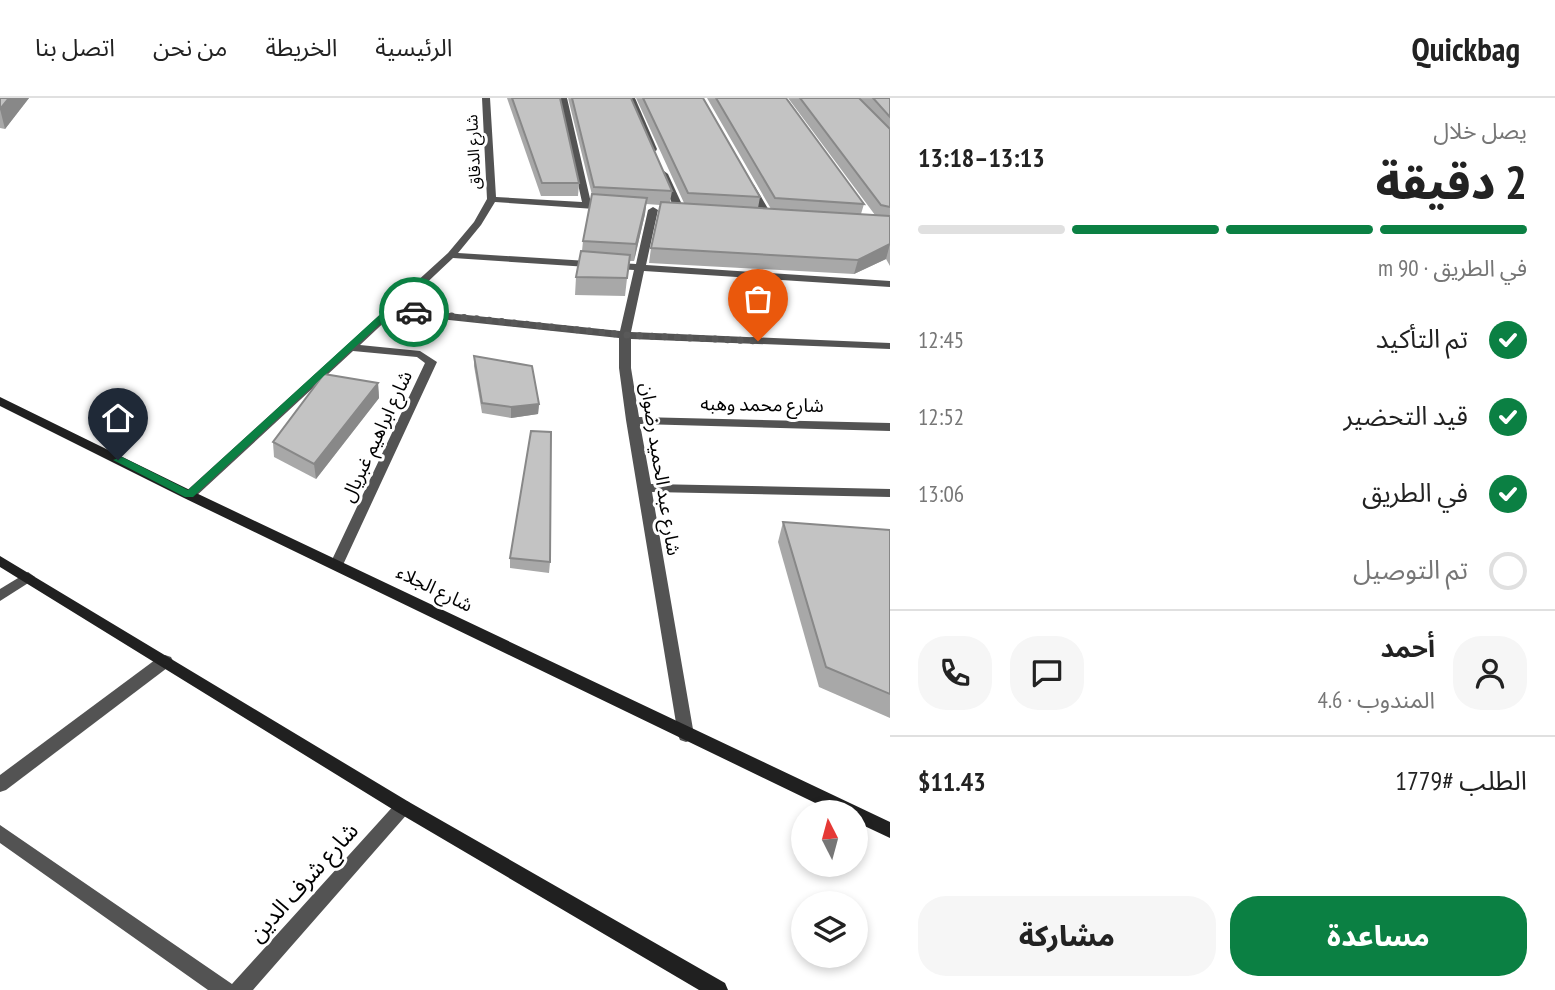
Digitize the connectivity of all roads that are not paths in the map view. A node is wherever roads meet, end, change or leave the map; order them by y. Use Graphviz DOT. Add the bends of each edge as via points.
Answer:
graph roads {
  1 [pos="486,98"];
  2 [pos="563,98"];
  3 [pos="631,98"];
  4 [pos="744,173"];
  5 [pos="492,199"];
  6 [pos="587,205"];
  7 [pos="627,208"];
  8 [pos="680,211"];
  9 [pos="693,212"];
  10 [pos="756,216"];
  11 [pos="768,217"];
  12 [pos="782,218"];
  13 [pos="451,255"];
  14 [pos="640,270"];
  15 [pos="890,284"];
  16 [pos="390,310"];
  17 [pos="625,335"];
  18 [pos="350,346"];
  19 [pos="890,346"];
  20 [pos="0,401"];
  21 [pos="632,420"];
  22 [pos="890,427"];
  23 [pos="644,488"];
  24 [pos="890,493"];
  25 [pos="189,495"];
  26 [pos="0,561"];
  27 [pos="337,564"];
  28 [pos="28,577"];
  29 [pos="0,596"];
  30 [pos="165,660"];
  31 [pos="686,735"];
  32 [pos="0,785"];
  33 [pos="825,800"];
  34 [pos="403,807"];
  35 [pos="868,820"];
  36 [pos="890,830"];
  37 [pos="0,833"];
  38 [pos="225,990"];
  39 [pos="240,990"];
  40 [pos="718,990"];
  1 -- 5 [label="street, شارع الدقاق"];
  2 -- 6 [label="street"];
  3 -- 8 [label="street"];
  4 -- 11 [label="street"];
  5 -- 6 [label="street"];
  5 -- 13 [label="street, شارع الدقاق"];
  6 -- 7 [label="street"];
  8 -- 9 [label="street"];
  8 -- 14 [label="street, شارع عبد الحميد رضوان" via="647,209"];
  10 -- 11 [label="street"];
  11 -- 12 [label="street"];
  13 -- 14 [label="street"];
  13 -- 16 [label="street, شارع الدقاق"];
  14 -- 15 [label="street"];
  14 -- 17 [label="street, شارع عبد الحميد رضوان"];
  16 -- 17 [label="street"];
  16 -- 18 [label="street, شارع الدقاق"];
  17 -- 19 [label="street"];
  17 -- 21 [label="street, شارع عبد الحميد رضوان"];
  18 -- 25 [label="street, شارع الدقاق"];
  18 -- 27 [label="street, شارع ابراهيم غبريال" via="420,354 431,362"];
  20 -- 25 [label="main road, شارع الجلاء"];
  21 -- 22 [label="street, شارع محمد وهبه"];
  21 -- 23 [label="street, شارع عبد الحميد رضوان"];
  23 -- 24 [label="street"];
  23 -- 31 [label="street, شارع عبد الحميد رضوان"];
  25 -- 27 [label="main road, شارع الجلاء"];
  26 -- 28 [label="main road"];
  27 -- 31 [label="main road, شارع الجلاء"];
  28 -- 29 [label="street"];
  28 -- 30 [label="main road"];
  30 -- 32 [label="street"];
  30 -- 34 [label="main road"];
  31 -- 33 [label="main road, شارع الجلاء"];
  34 -- 39 [label="street, شارع شرف الدين"];
  34 -- 40 [label="main road"];
  35 -- 36 [label="main road, شارع الجلاء"];
  37 -- 38 [label="street"];
}
